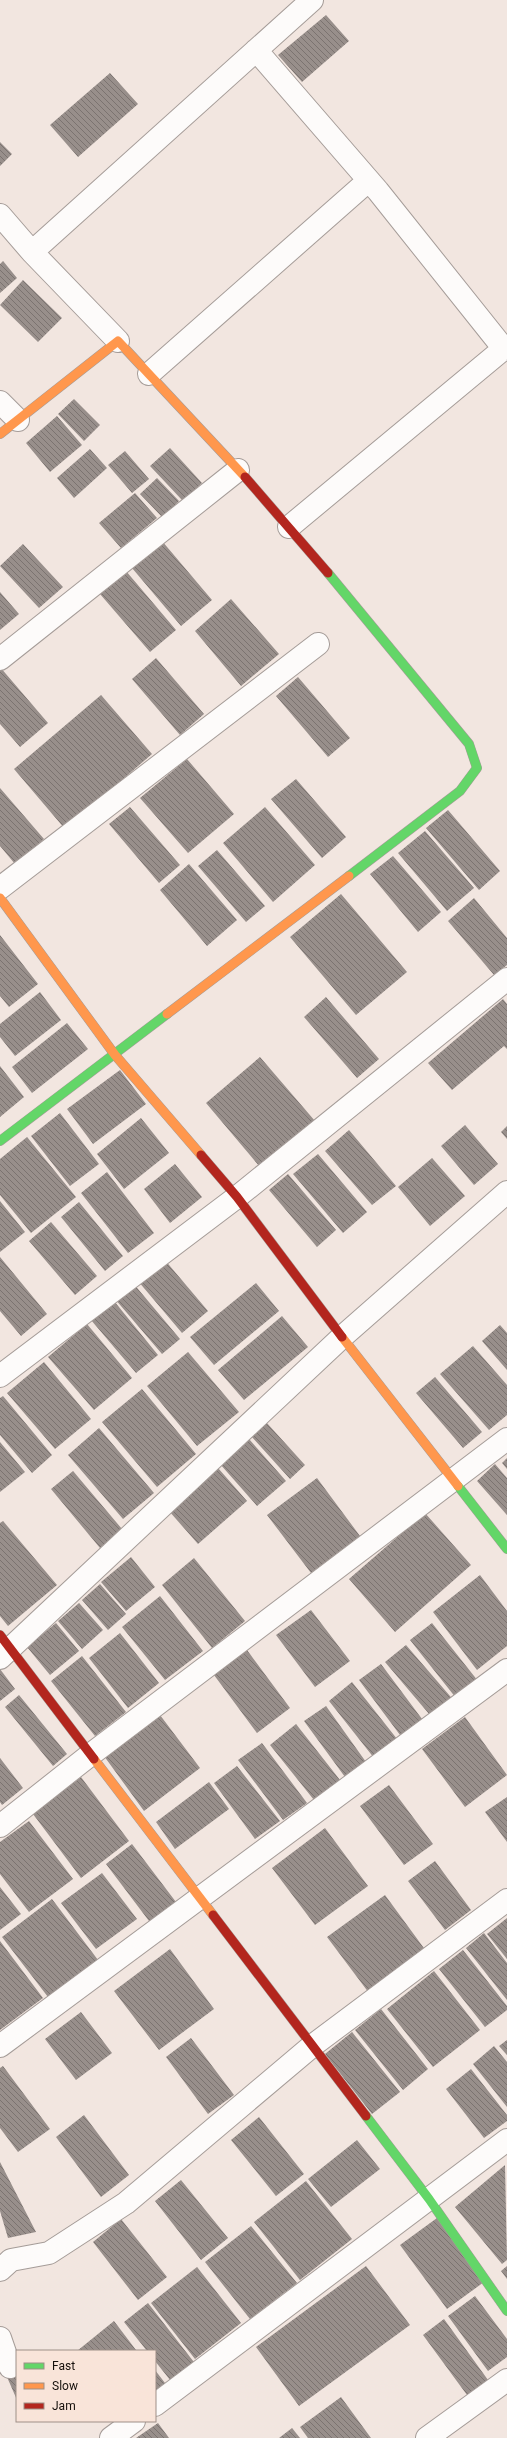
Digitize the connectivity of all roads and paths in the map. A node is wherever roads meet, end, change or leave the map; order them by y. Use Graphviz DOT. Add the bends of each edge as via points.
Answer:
graph roads {
  1 [pos="311,0"];
  2 [pos="256,50"];
  3 [pos="368,181"];
  4 [pos="0,215"];
  5 [pos="32,252"];
  6 [pos="118,341"];
  7 [pos="505,347"];
  8 [pos="148,374"];
  9 [pos="0,402"];
  10 [pos="18,420"];
  11 [pos="0,434"];
  12 [pos="238,470"];
  13 [pos="289,527"];
  14 [pos="318,644"];
  15 [pos="0,659"];
  16 [pos="0,888"];
  17 [pos="0,898"];
  18 [pos="507,979"];
  19 [pos="115,1054"];
  20 [pos="0,1141"];
  21 [pos="507,1192"];
  22 [pos="237,1197"];
  23 [pos="342,1337"];
  24 [pos="0,1376"];
  25 [pos="507,1439"];
  26 [pos="453,1480"];
  27 [pos="507,1549"];
  28 [pos="3,1647"];
  29 [pos="507,1670"];
  30 [pos="90,1755"];
  31 [pos="0,1826"];
  32 [pos="199,1899"];
  33 [pos="507,1900"];
  34 [pos="0,2046"];
  35 [pos="312,2046"];
  36 [pos="507,2140"];
  37 [pos="429,2199"];
  38 [pos="0,2270"];
  39 [pos="507,2311"];
  40 [pos="0,2338"];
  41 [pos="10,2367"];
  42 [pos="507,2380"];
  43 [pos="156,2404"];
  44 [pos="133,2422"];
  45 [pos="111,2438"];
  46 [pos="427,2438"];
  1 -- 2 [label="street"];
  2 -- 3 [label="street"];
  2 -- 5 [label="street"];
  3 -- 7 [label="street"];
  3 -- 8 [label="street"];
  4 -- 5 [label="street"];
  5 -- 6 [label="street"];
  6 -- 8 [label="street"];
  6 -- 10 [label="street"];
  7 -- 13 [label="street"];
  8 -- 12 [label="street"];
  9 -- 10 [label="street"];
  10 -- 11 [label="street"];
  12 -- 13 [label="street"];
  12 -- 15 [label="street"];
  13 -- 19 [label="street" via="469,744 477,768 460,791"];
  14 -- 16 [label="street"];
  17 -- 19 [label="street"];
  18 -- 22 [label="street"];
  19 -- 20 [label="street"];
  19 -- 22 [label="street"];
  21 -- 23 [label="street"];
  22 -- 23 [label="street"];
  22 -- 24 [label="street"];
  23 -- 26 [label="street"];
  23 -- 28 [label="street"];
  25 -- 26 [label="street"];
  26 -- 27 [label="street"];
  26 -- 30 [label="street"];
  28 -- 30 [label="street"];
  29 -- 32 [label="street"];
  30 -- 31 [label="street"];
  30 -- 32 [label="street"];
  32 -- 34 [label="street"];
  32 -- 35 [label="street"];
  33 -- 35 [label="street"];
  35 -- 37 [label="street"];
  35 -- 38 [label="street" via="126,2203 49,2253 11,2260"];
  36 -- 37 [label="street"];
  37 -- 39 [label="street"];
  37 -- 43 [label="street"];
  40 -- 41 [label="street"];
  42 -- 46 [label="street"];
  44 -- 45 [label="street"];
}
